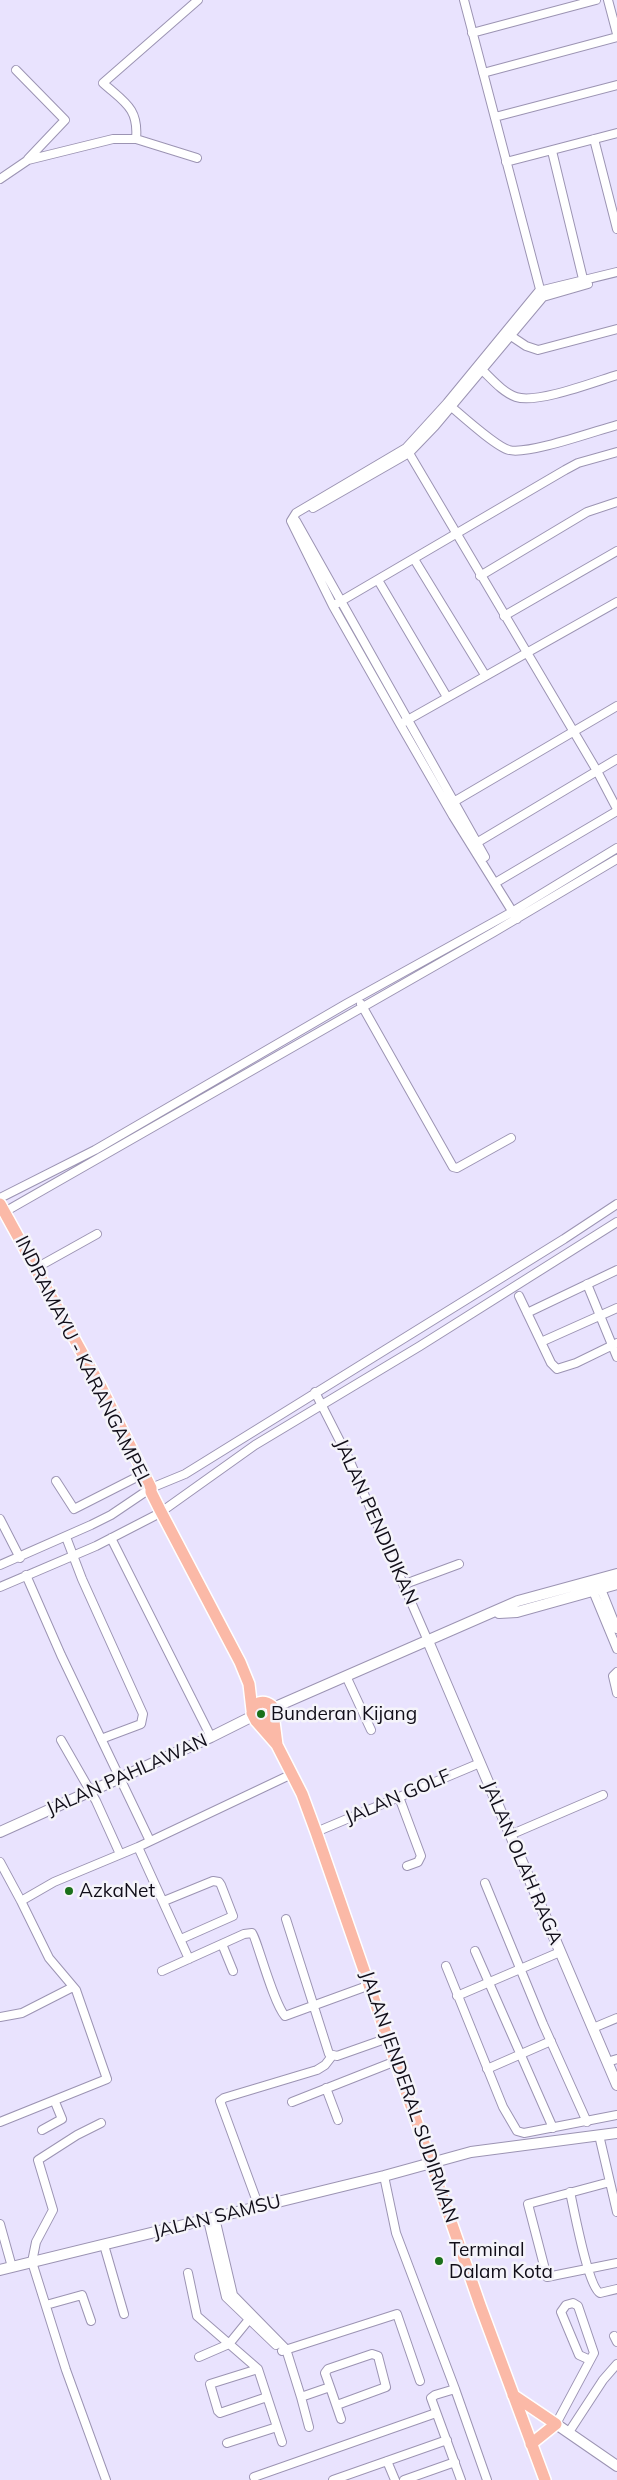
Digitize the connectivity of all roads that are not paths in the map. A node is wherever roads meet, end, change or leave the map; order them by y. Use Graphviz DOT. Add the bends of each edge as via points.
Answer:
graph roads {
  1 [pos="198,0"];
  2 [pos="464,0"];
  3 [pos="596,0"];
  4 [pos="608,0"];
  5 [pos="472,34"];
  6 [pos="617,36"];
  7 [pos="16,70"];
  8 [pos="483,73"];
  9 [pos="617,86"];
  10 [pos="495,117"];
  11 [pos="617,133"];
  12 [pos="136,139"];
  13 [pos="594,139"];
  14 [pos="552,151"];
  15 [pos="197,158"];
  16 [pos="28,160"];
  17 [pos="506,162"];
  18 [pos="0,179"];
  19 [pos="617,228"];
  20 [pos="617,272"];
  21 [pos="617,277"];
  22 [pos="584,282"];
  23 [pos="541,294"];
  24 [pos="617,329"];
  25 [pos="509,334"];
  26 [pos="480,368"];
  27 [pos="617,375"];
  28 [pos="449,405"];
  29 [pos="617,425"];
  30 [pos="407,450"];
  31 [pos="617,452"];
  32 [pos="617,502"];
  33 [pos="456,535"];
  34 [pos="617,551"];
  35 [pos="414,560"];
  36 [pos="480,576"];
  37 [pos="378,580"];
  38 [pos="617,602"];
  39 [pos="337,604"];
  40 [pos="504,616"];
  41 [pos="526,653"];
  42 [pos="485,675"];
  43 [pos="447,697"];
  44 [pos="617,706"];
  45 [pos="404,722"];
  46 [pos="573,731"];
  47 [pos="617,759"];
  48 [pos="596,771"];
  49 [pos="450,803"];
  50 [pos="617,810"];
  51 [pos="474,844"];
  52 [pos="617,848"];
  53 [pos="617,859"];
  54 [pos="497,882"];
  55 [pos="516,914"];
  56 [pos="358,997"];
  57 [pos="362,1007"];
  58 [pos="330,1013"];
  59 [pos="336,1022"];
  60 [pos="511,1138"];
  61 [pos="0,1198"];
  62 [pos="617,1204"];
  63 [pos="1,1212"];
  64 [pos="617,1222"];
  65 [pos="97,1234"];
  66 [pos="551,1249"];
  67 [pos="557,1259"];
  68 [pos="36,1268"];
  69 [pos="617,1270"];
  70 [pos="587,1284"];
  71 [pos="519,1296"];
  72 [pos="617,1308"];
  73 [pos="527,1313"];
  74 [pos="600,1316"];
  75 [pos="541,1342"];
  76 [pos="615,1344"];
  77 [pos="617,1357"];
  78 [pos="319,1399"];
  79 [pos="139,1476"];
  80 [pos="56,1481"];
  81 [pos="150,1491"];
  82 [pos="161,1511"];
  83 [pos="0,1519"];
  84 [pos="111,1538"];
  85 [pos="67,1539"];
  86 [pos="72,1555"];
  87 [pos="20,1558"];
  88 [pos="459,1564"];
  89 [pos="0,1565"];
  90 [pos="617,1574"];
  91 [pos="26,1575"];
  92 [pos="405,1584"];
  93 [pos="617,1584"];
  94 [pos="0,1587"];
  95 [pos="597,1590"];
  96 [pos="490,1614"];
  97 [pos="617,1628"];
  98 [pos="428,1641"];
  99 [pos="617,1650"];
  100 [pos="617,1672"];
  101 [pos="346,1676"];
  102 [pos="249,1684"];
  103 [pos="617,1693"];
  104 [pos="272,1709"];
  105 [pos="254,1716"];
  106 [pos="371,1730"];
  107 [pos="211,1737"];
  108 [pos="101,1739"];
  109 [pos="61,1740"];
  110 [pos="277,1745"];
  111 [pos="480,1763"];
  112 [pos="292,1774"];
  113 [pos="121,1778"];
  114 [pos="90,1792"];
  115 [pos="604,1795"];
  116 [pos="398,1797"];
  117 [pos="0,1832"];
  118 [pos="316,1832"];
  119 [pos="510,1835"];
  120 [pos="150,1841"];
  121 [pos="138,1847"];
  122 [pos="120,1854"];
  123 [pos="0,1862"];
  124 [pos="407,1866"];
  125 [pos="485,1883"];
  126 [pos="21,1900"];
  127 [pos="164,1900"];
  128 [pos="286,1919"];
  129 [pos="181,1939"];
  130 [pos="222,1944"];
  131 [pos="475,1951"];
  132 [pos="560,1952"];
  133 [pos="189,1959"];
  134 [pos="446,1966"];
  135 [pos="522,1969"];
  136 [pos="162,1971"];
  137 [pos="233,1972"];
  138 [pos="489,1983"];
  139 [pos="370,1985"];
  140 [pos="73,1987"];
  141 [pos="458,1996"];
  142 [pos="312,2007"];
  143 [pos="0,2017"];
  144 [pos="617,2018"];
  145 [pos="593,2028"];
  146 [pos="388,2038"];
  147 [pos="551,2042"];
  148 [pos="520,2055"];
  149 [pos="332,2056"];
  150 [pos="396,2061"];
  151 [pos="612,2061"];
  152 [pos="487,2069"];
  153 [pos="617,2085"];
  154 [pos="326,2088"];
  155 [pos="55,2102"];
  156 [pos="292,2102"];
  157 [pos="617,2115"];
  158 [pos="338,2120"];
  159 [pos="0,2122"];
  160 [pos="587,2122"];
  161 [pos="101,2123"];
  162 [pos="553,2128"];
  163 [pos="42,2130"];
  164 [pos="617,2133"];
  165 [pos="600,2135"];
  166 [pos="432,2162"];
  167 [pos="384,2176"];
  168 [pos="610,2182"];
  169 [pos="570,2192"];
  170 [pos="259,2207"];
  171 [pos="617,2212"];
  172 [pos="212,2219"];
  173 [pos="0,2224"];
  174 [pos="104,2245"];
  175 [pos="32,2262"];
  176 [pos="617,2263"];
  177 [pos="12,2267"];
  178 [pos="0,2270"];
  179 [pos="588,2270"];
  180 [pos="188,2273"];
  181 [pos="617,2289"];
  182 [pos="46,2305"];
  183 [pos="124,2314"];
  184 [pos="251,2316"];
  185 [pos="91,2321"];
  186 [pos="229,2344"];
  187 [pos="285,2352"];
  188 [pos="198,2357"];
  189 [pos="590,2360"];
  190 [pos="617,2364"];
  191 [pos="258,2369"];
  192 [pos="420,2380"];
  193 [pos="330,2388"];
  194 [pos="455,2388"];
  195 [pos="513,2395"];
  196 [pos="267,2397"];
  197 [pos="301,2397"];
  198 [pos="337,2405"];
  199 [pos="436,2413"];
  200 [pos="341,2419"];
  201 [pos="556,2424"];
  202 [pos="277,2427"];
  203 [pos="309,2427"];
  204 [pos="569,2432"];
  205 [pos="447,2440"];
  206 [pos="282,2442"];
  207 [pos="227,2443"];
  208 [pos="531,2444"];
  209 [pos="387,2461"];
  210 [pos="455,2462"];
  211 [pos="617,2466"];
  212 [pos="253,2475"];
  213 [pos="106,2480"];
  214 [pos="333,2480"];
  215 [pos="395,2480"];
  216 [pos="404,2480"];
  217 [pos="461,2480"];
  218 [pos="486,2480"];
  219 [pos="545,2480"];
  1 -- 12 [label="street" via="103,83 132,108 138,126"];
  2 -- 5 [label="street"];
  3 -- 5 [label="street"];
  4 -- 6 [label="street"];
  5 -- 8 [label="street"];
  6 -- 8 [label="street"];
  7 -- 16 [label="street" via="65,120"];
  8 -- 10 [label="street"];
  9 -- 10 [label="street"];
  10 -- 17 [label="street"];
  11 -- 13 [label="street"];
  12 -- 15 [label="street"];
  12 -- 16 [label="street" via="99,142"];
  13 -- 14 [label="street"];
  13 -- 19 [label="street"];
  14 -- 17 [label="street"];
  14 -- 22 [label="street"];
  16 -- 18 [label="street"];
  17 -- 23 [label="street"];
  20 -- 22 [label="street"];
  21 -- 22 [label="street"];
  22 -- 23 [label="street"];
  23 -- 25 [label="street"];
  24 -- 25 [label="street" via="538,350"];
  25 -- 26 [label="street"];
  26 -- 27 [label="street" via="510,394 525,399"];
  26 -- 28 [label="street"];
  28 -- 29 [label="street" via="500,446 513,451"];
  28 -- 30 [label="street"];
  30 -- 33 [label="street"];
  30 -- 39 [label="street" via="294,515 293,521"];
  31 -- 33 [label="street" via="578,463"];
  32 -- 36 [label="street" via="587,512"];
  33 -- 35 [label="street"];
  33 -- 36 [label="street"];
  34 -- 40 [label="street"];
  35 -- 37 [label="street"];
  35 -- 42 [label="street"];
  36 -- 40 [label="street"];
  37 -- 39 [label="street"];
  37 -- 43 [label="street"];
  38 -- 41 [label="street"];
  39 -- 45 [label="street"];
  40 -- 41 [label="street"];
  41 -- 42 [label="street"];
  41 -- 46 [label="street"];
  42 -- 43 [label="street"];
  43 -- 45 [label="street"];
  44 -- 46 [label="street"];
  45 -- 49 [label="street"];
  46 -- 48 [label="street"];
  46 -- 49 [label="street"];
  47 -- 48 [label="street"];
  48 -- 50 [label="street"];
  48 -- 51 [label="street"];
  49 -- 51 [label="street"];
  50 -- 54 [label="street"];
  51 -- 54 [label="street"];
  52 -- 55 [label="street"];
  53 -- 55 [label="street"];
  54 -- 55 [label="street"];
  55 -- 56 [label="street"];
  55 -- 57 [label="street"];
  56 -- 57 [label="street"];
  56 -- 58 [label="street"];
  57 -- 59 [label="street"];
  57 -- 60 [label="street" via="454,1167 469,1163"];
  58 -- 59 [label="street"];
  58 -- 61 [label="street" via="95,1150"];
  59 -- 63 [label="street"];
  62 -- 66 [label="street"];
  63 -- 68 [label="main road, INDRAMAYU - KARANGAMPEL"];
  63 -- 79 [label="main road, INDRAMAYU - KARANGAMPEL"];
  64 -- 67 [label="street"];
  65 -- 68 [label="street"];
  66 -- 67 [label="street"];
  66 -- 78 [label="street"];
  67 -- 78 [label="street" via="420,1346"];
  68 -- 81 [label="main road, INDRAMAYU - KARANGAMPEL" via="102,1389"];
  69 -- 70 [label="street"];
  70 -- 73 [label="street"];
  70 -- 74 [label="street"];
  71 -- 73 [label="street"];
  72 -- 74 [label="street"];
  73 -- 75 [label="street"];
  74 -- 75 [label="street"];
  74 -- 76 [label="street"];
  75 -- 76 [label="street" via="551,1364 560,1369"];
  76 -- 77 [label="street"];
  78 -- 81 [label="street"];
  78 -- 82 [label="street"];
  78 -- 92 [label="street, JALAN PENDIDIKAN"];
  79 -- 80 [label="street" via="74,1509"];
  79 -- 81 [label="main road, INDRAMAYU - KARANGAMPEL"];
  81 -- 82 [label="main road, INDRAMAYU - KARANGAMPEL"];
  81 -- 85 [label="street"];
  82 -- 84 [label="street"];
  82 -- 102 [label="main road, INDRAMAYU - KARANGAMPEL"];
  83 -- 87 [label="street"];
  84 -- 86 [label="street"];
  84 -- 107 [label="street"];
  85 -- 86 [label="street"];
  85 -- 87 [label="street"];
  86 -- 91 [label="street"];
  86 -- 108 [label="street" via="143,1714 141,1724"];
  87 -- 89 [label="street"];
  88 -- 92 [label="street"];
  90 -- 96 [label="street" via="518,1601"];
  91 -- 94 [label="street"];
  91 -- 108 [label="street"];
  92 -- 98 [label="street, JALAN PENDIDIKAN"];
  93 -- 95 [label="street"];
  95 -- 96 [label="street" via="517,1612"];
  95 -- 97 [label="street"];
  95 -- 99 [label="street"];
  96 -- 98 [label="street"];
  98 -- 101 [label="street"];
  98 -- 111 [label="street, JALAN OLAH RAGA"];
  100 -- 103 [label="street" via="613,1676"];
  101 -- 104 [label="street"];
  101 -- 106 [label="street"];
  102 -- 104 [label="main road"];
  102 -- 105 [label="main road"];
  104 -- 105 [label="main road" via="260,1702"];
  104 -- 105 [label="main road" via="268,1723"];
  104 -- 110 [label="main road"];
  105 -- 107 [label="street, JALAN PAHLAWAN"];
  105 -- 110 [label="main road"];
  107 -- 113 [label="street, JALAN PAHLAWAN"];
  108 -- 113 [label="street"];
  109 -- 114 [label="street"];
  110 -- 112 [label="main road, JALAN JENDERAL SUDIRMAN"];
  111 -- 116 [label="street, JALAN GOLF"];
  111 -- 119 [label="street, JALAN OLAH RAGA"];
  112 -- 118 [label="main road, JALAN JENDERAL SUDIRMAN"];
  112 -- 120 [label="street"];
  113 -- 114 [label="street, JALAN PAHLAWAN"];
  113 -- 120 [label="street"];
  114 -- 117 [label="street, JALAN PAHLAWAN"];
  114 -- 122 [label="street"];
  115 -- 119 [label="street"];
  116 -- 118 [label="street, JALAN GOLF"];
  116 -- 124 [label="street" via="421,1856 418,1862"];
  118 -- 139 [label="main road, JALAN JENDERAL SUDIRMAN"];
  119 -- 132 [label="street, JALAN OLAH RAGA"];
  120 -- 121 [label="street"];
  121 -- 122 [label="street"];
  121 -- 127 [label="street"];
  122 -- 126 [label="street"];
  123 -- 126 [label="street"];
  125 -- 135 [label="street"];
  126 -- 140 [label="street" via="49,1958"];
  127 -- 129 [label="street"];
  127 -- 129 [label="street" via="213,1881 221,1885 233,1916"];
  128 -- 142 [label="street"];
  129 -- 133 [label="street"];
  130 -- 133 [label="street"];
  130 -- 137 [label="street"];
  130 -- 142 [label="street" via="244,1934 254,1934 261,1961 283,2014 288,2016"];
  131 -- 138 [label="street"];
  132 -- 135 [label="street"];
  132 -- 145 [label="street, JALAN OLAH RAGA"];
  133 -- 136 [label="street"];
  134 -- 141 [label="street"];
  135 -- 138 [label="street"];
  135 -- 147 [label="street"];
  138 -- 141 [label="street"];
  138 -- 148 [label="street"];
  139 -- 142 [label="street"];
  139 -- 146 [label="main road, JALAN JENDERAL SUDIRMAN"];
  140 -- 143 [label="street" via="22,2013"];
  140 -- 155 [label="street" via="107,2079"];
  141 -- 152 [label="street"];
  142 -- 149 [label="street"];
  144 -- 145 [label="street"];
  145 -- 151 [label="street, JALAN OLAH RAGA"];
  146 -- 149 [label="street"];
  146 -- 150 [label="main road, JALAN JENDERAL SUDIRMAN"];
  147 -- 148 [label="street"];
  147 -- 160 [label="street"];
  148 -- 152 [label="street"];
  148 -- 162 [label="street"];
  149 -- 170 [label="street" via="317,2070 220,2101"];
  150 -- 154 [label="street"];
  150 -- 166 [label="main road, JALAN JENDERAL SUDIRMAN"];
  151 -- 153 [label="street, JALAN OLAH RAGA"];
  152 -- 162 [label="street" via="517,2132"];
  154 -- 156 [label="street"];
  154 -- 158 [label="street"];
  155 -- 159 [label="street"];
  155 -- 163 [label="street" via="62,2119"];
  157 -- 160 [label="street"];
  160 -- 162 [label="street"];
  161 -- 175 [label="street" via="77,2134 38,2162 53,2210 36,2242"];
  164 -- 165 [label="street, JALAN SAMSU"];
  165 -- 166 [label="street, JALAN SAMSU" via="509,2146"];
  165 -- 168 [label="street"];
  166 -- 167 [label="street, JALAN SAMSU"];
  166 -- 195 [label="main road, JALAN JENDERAL SUDIRMAN"];
  167 -- 170 [label="street, JALAN SAMSU"];
  167 -- 194 [label="street" via="396,2233"];
  168 -- 169 [label="street"];
  168 -- 171 [label="street"];
  169 -- 179 [label="street"];
  169 -- 179 [label="street" via="528,2204 546,2276"];
  170 -- 172 [label="street, JALAN SAMSU"];
  172 -- 174 [label="street, JALAN SAMSU"];
  172 -- 184 [label="street" via="222,2267 233,2295"];
  173 -- 177 [label="street"];
  174 -- 175 [label="street, JALAN SAMSU"];
  174 -- 183 [label="street"];
  175 -- 177 [label="street, JALAN SAMSU"];
  175 -- 182 [label="street"];
  176 -- 179 [label="street"];
  177 -- 178 [label="street, JALAN SAMSU"];
  179 -- 181 [label="street" via="598,2292"];
  180 -- 186 [label="street" via="197,2316"];
  182 -- 185 [label="street" via="82,2295"];
  182 -- 213 [label="street"];
  184 -- 186 [label="street"];
  184 -- 187 [label="street"];
  186 -- 188 [label="street"];
  186 -- 191 [label="street"];
  187 -- 192 [label="street" via="397,2314"];
  187 -- 197 [label="street"];
  189 -- 189 [label="street" via="579,2355 561,2312 566,2305 573,2303 578,2306 594,2347"];
  189 -- 201 [label="street"];
  190 -- 204 [label="street"];
  191 -- 196 [label="street"];
  191 -- 196 [label="street" via="210,2383 218,2411"];
  193 -- 197 [label="street"];
  193 -- 198 [label="street"];
  193 -- 198 [label="street" via="328,2369 372,2354 378,2356 386,2387"];
  194 -- 199 [label="street" via="432,2397"];
  194 -- 218 [label="street"];
  195 -- 201 [label="main road"];
  195 -- 208 [label="main road, JALAN JENDERAL SUDIRMAN"];
  196 -- 202 [label="street"];
  197 -- 203 [label="street"];
  198 -- 200 [label="street"];
  199 -- 205 [label="street"];
  199 -- 212 [label="street"];
  201 -- 204 [label="street"];
  201 -- 208 [label="main road"];
  202 -- 206 [label="street"];
  202 -- 207 [label="street"];
  204 -- 211 [label="street"];
  205 -- 209 [label="street"];
  205 -- 210 [label="street"];
  208 -- 219 [label="main road, JALAN JENDERAL SUDIRMAN"];
  209 -- 214 [label="street"];
  209 -- 215 [label="street"];
  210 -- 216 [label="street"];
  210 -- 217 [label="street"];
}
